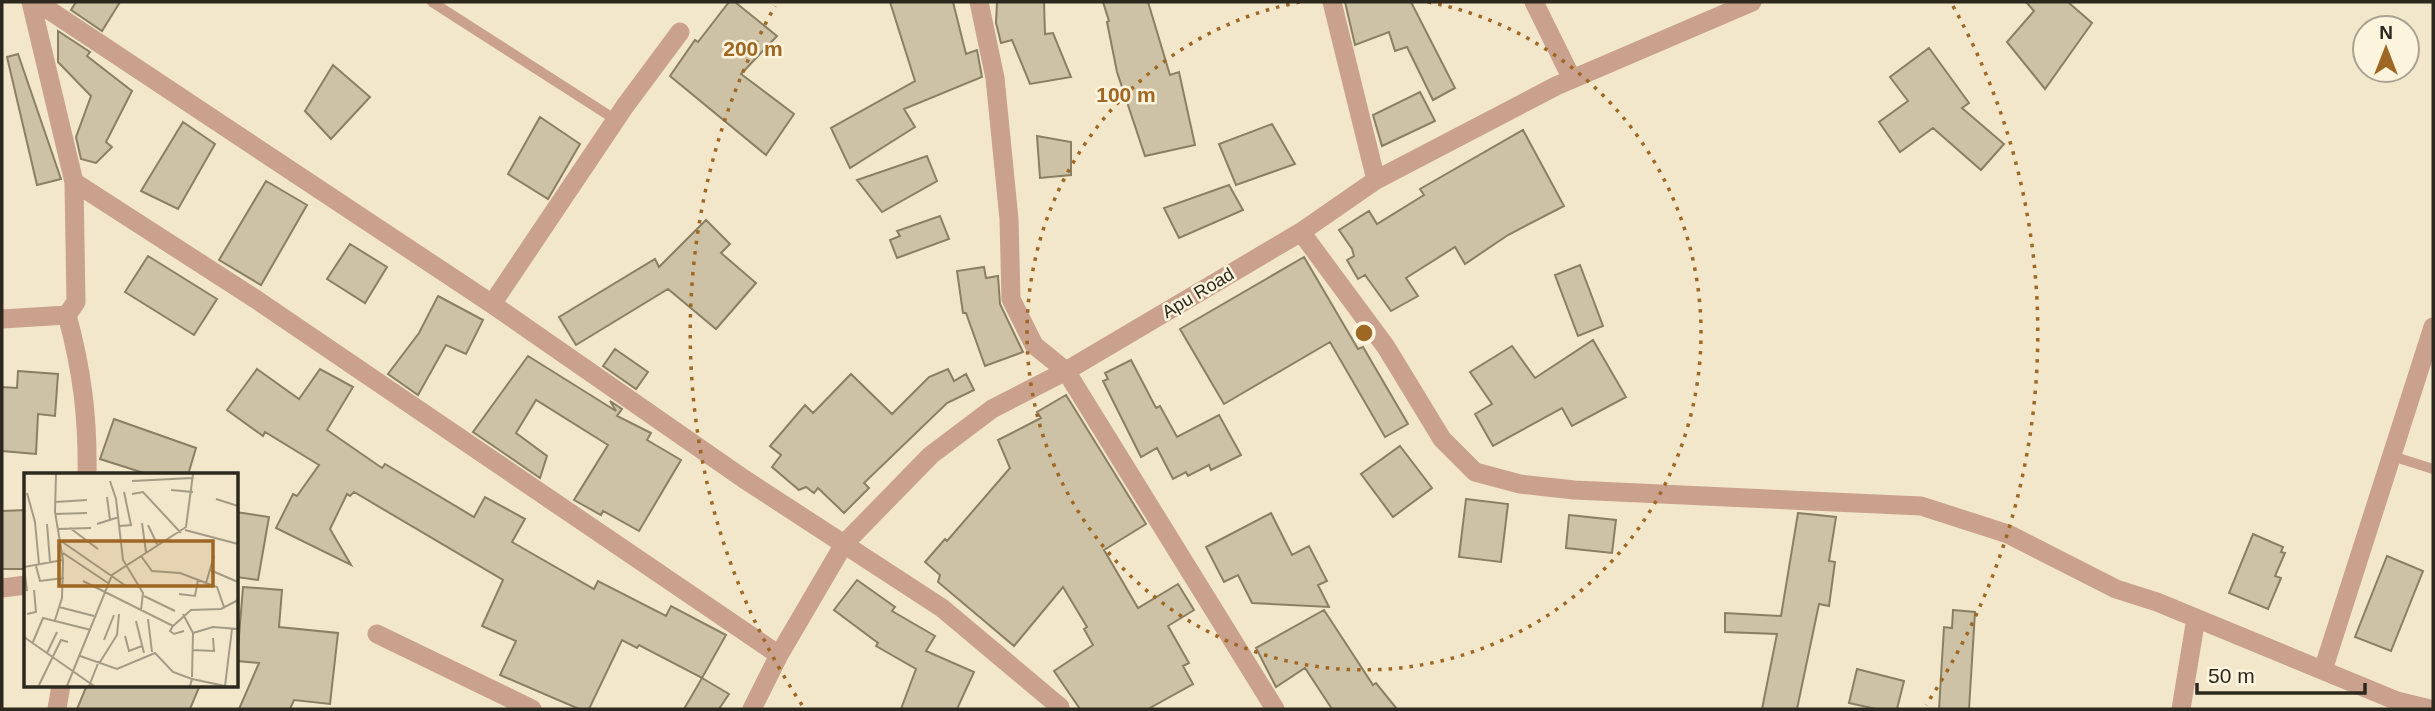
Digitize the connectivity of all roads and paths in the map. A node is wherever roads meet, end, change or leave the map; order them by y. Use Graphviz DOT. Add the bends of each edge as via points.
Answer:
graph roads {
  1 [pos="31,2"];
  2 [pos="37,2"];
  3 [pos="432,2"];
  4 [pos="979,2"];
  5 [pos="1332,2"];
  6 [pos="1534,2"];
  7 [pos="1752,2"];
  8 [pos="680,32"];
  9 [pos="1572,79"];
  10 [pos="616,120"];
  11 [pos="1376,180"];
  12 [pos="74,183"];
  13 [pos="1301,232"];
  14 [pos="492,304"];
  15 [pos="66,315"];
  16 [pos="2,319"];
  17 [pos="2433,327"];
  18 [pos="1066,371"];
  19 [pos="2392,456"];
  20 [pos="2433,469"];
  21 [pos="87,473"];
  22 [pos="844,544"];
  23 [pos="24,585"];
  24 [pos="2,588"];
  25 [pos="2196,618"];
  26 [pos="377,634"];
  27 [pos="779,655"];
  28 [pos="2323,670"];
  29 [pos="61,686"];
  30 [pos="1060,707"];
  31 [pos="57,709"];
  32 [pos="532,709"];
  33 [pos="752,709"];
  34 [pos="1275,709"];
  35 [pos="2181,709"];
  36 [pos="2430,709"];
  1 -- 12 [label="street"];
  2 -- 14 [label="street"];
  3 -- 10 [label="lane"];
  4 -- 18 [label="street" via="995,78 1009,219 1011,299 1034,345"];
  5 -- 11 [label="street"];
  6 -- 9 [label="street"];
  7 -- 9 [label="street, Apu Road"];
  8 -- 10 [label="street"];
  9 -- 11 [label="street, Apu Road"];
  10 -- 14 [label="street"];
  11 -- 13 [label="street, Apu Road"];
  12 -- 15 [label="street" via="76,302"];
  12 -- 27 [label="street" via="257,300"];
  13 -- 18 [label="street, Apu Road"];
  13 -- 25 [label="street" via="1386,347 1442,439 1475,472 1520,484 1574,490 1921,506 2008,534 2116,589"];
  14 -- 22 [label="street"];
  15 -- 16 [label="street"];
  15 -- 21 [label="street" via="82,371"];
  17 -- 19 [label="street"];
  18 -- 22 [label="street, Apu Road" via="992,409 932,455"];
  18 -- 34 [label="street"];
  19 -- 20 [label="lane"];
  19 -- 28 [label="street"];
  22 -- 27 [label="street, Apu Road"];
  22 -- 30 [label="street" via="942,608"];
  23 -- 24 [label="street"];
  25 -- 28 [label="street"];
  25 -- 35 [label="street"];
  26 -- 32 [label="street"];
  27 -- 33 [label="street, Apu Road"];
  28 -- 36 [label="street" via="2397,701"];
  29 -- 31 [label="street"];
}
